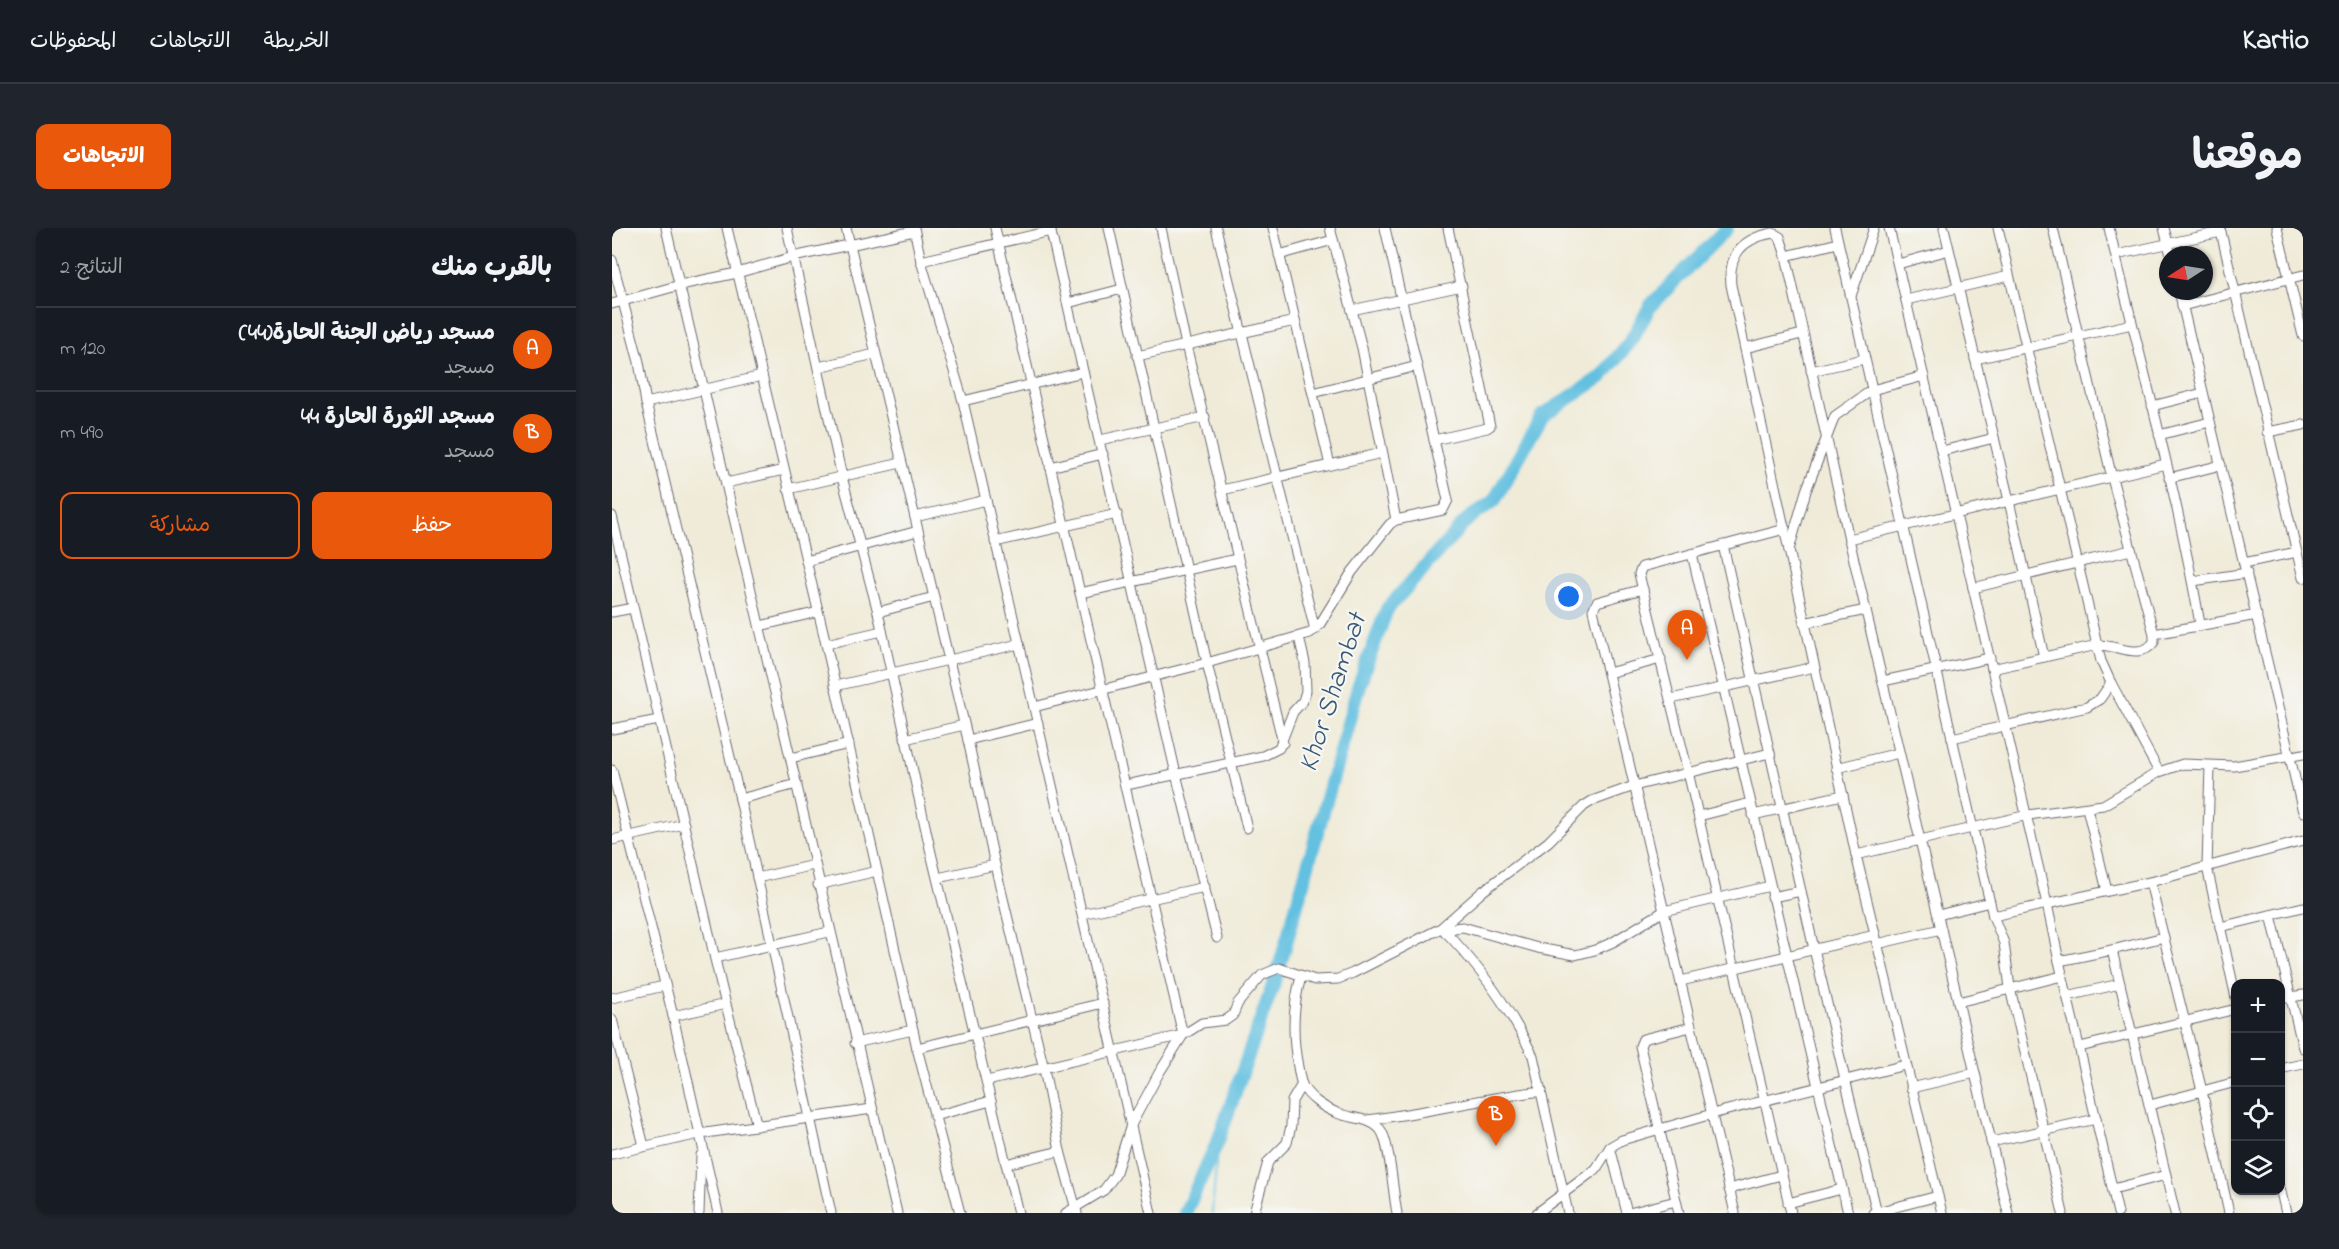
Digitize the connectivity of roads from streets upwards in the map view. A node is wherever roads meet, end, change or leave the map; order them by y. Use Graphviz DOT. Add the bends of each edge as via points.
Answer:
graph roads {
  1 [pos="666,228"];
  2 [pos="727,228"];
  3 [pos="787,228"];
  4 [pos="846,228"];
  5 [pos="995,228"];
  6 [pos="1109,228"];
  7 [pos="1161,228"];
  8 [pos="1216,228"];
  9 [pos="1273,228"];
  10 [pos="1330,228"];
  11 [pos="1385,228"];
  12 [pos="1448,228"];
  13 [pos="1835,228"];
  14 [pos="1874,228"];
  15 [pos="1889,228"];
  16 [pos="1944,228"];
  17 [pos="1998,228"];
  18 [pos="2053,228"];
  19 [pos="2109,228"];
  20 [pos="2164,228"];
  21 [pos="2277,228"];
  22 [pos="914,229"];
  23 [pos="1051,229"];
  24 [pos="2221,230"];
  25 [pos="1333,240"];
  26 [pos="998,243"];
  27 [pos="1838,243"];
  28 [pos="849,244"];
  29 [pos="2168,244"];
  30 [pos="1949,250"];
  31 [pos="1279,255"];
  32 [pos="2116,255"];
  33 [pos="1786,256"];
  34 [pos="793,257"];
  35 [pos="612,260"];
  36 [pos="921,261"];
  37 [pos="1898,264"];
  38 [pos="737,273"];
  39 [pos="2303,275"];
  40 [pos="2009,276"];
  41 [pos="2289,279"];
  42 [pos="680,285"];
  43 [pos="1462,286"];
  44 [pos="1958,288"];
  45 [pos="1122,289"];
  46 [pos="2235,292"];
  47 [pos="1851,299"];
  48 [pos="1402,300"];
  49 [pos="1906,300"];
  50 [pos="2181,300"];
  51 [pos="617,303"];
  52 [pos="1068,303"];
  53 [pos="2182,306"];
  54 [pos="1352,310"];
  55 [pos="1295,321"];
  56 [pos="2132,324"];
  57 [pos="1242,333"];
  58 [pos="1802,334"];
  59 [pos="2079,336"];
  60 [pos="2303,336"];
  61 [pos="1186,345"];
  62 [pos="1745,348"];
  63 [pos="2026,348"];
  64 [pos="875,354"];
  65 [pos="1137,356"];
  66 [pos="1864,359"];
  67 [pos="1975,359"];
  68 [pos="1417,366"];
  69 [pos="818,368"];
  70 [pos="1811,371"];
  71 [pos="1083,372"];
  72 [pos="762,376"];
  73 [pos="1924,376"];
  74 [pos="1368,378"];
  75 [pos="1030,384"];
  76 [pos="1872,390"];
  77 [pos="704,391"];
  78 [pos="1313,393"];
  79 [pos="2203,393"];
  80 [pos="963,401"];
  81 [pos="646,403"];
  82 [pos="2152,406"];
  83 [pos="1204,417"];
  84 [pos="2210,422"];
  85 [pos="2303,424"];
  86 [pos="1154,427"];
  87 [pos="2267,432"];
  88 [pos="2159,435"];
  89 [pos="1828,436"];
  90 [pos="1994,438"];
  91 [pos="1100,440"];
  92 [pos="1434,440"];
  93 [pos="1942,451"];
  94 [pos="1382,453"];
  95 [pos="1103,454"];
  96 [pos="901,463"];
  97 [pos="2166,464"];
  98 [pos="1330,465"];
  99 [pos="2221,465"];
  100 [pos="1050,467"];
  101 [pos="784,470"];
  102 [pos="842,477"];
  103 [pos="2169,477"];
  104 [pos="1277,478"];
  105 [pos="2112,478"];
  106 [pos="726,483"];
  107 [pos="788,489"];
  108 [pos="1222,490"];
  109 [pos="2060,490"];
  110 [pos="986,500"];
  111 [pos="2009,502"];
  112 [pos="1117,514"];
  113 [pos="1957,515"];
  114 [pos="612,516"];
  115 [pos="915,517"];
  116 [pos="1396,520"];
  117 [pos="1064,526"];
  118 [pos="1904,526"];
  119 [pos="1785,529"];
  120 [pos="918,531"];
  121 [pos="2303,534"];
  122 [pos="2293,537"];
  123 [pos="1849,539"];
  124 [pos="996,542"];
  125 [pos="1723,545"];
  126 [pos="861,547"];
  127 [pos="1789,550"];
  128 [pos="2131,550"];
  129 [pos="2296,552"];
  130 [pos="1692,554"];
  131 [pos="1238,559"];
  132 [pos="806,561"];
  133 [pos="2244,563"];
  134 [pos="2078,564"];
  135 [pos="1186,569"];
  136 [pos="2247,573"];
  137 [pos="2026,576"];
  138 [pos="2303,576"];
  139 [pos="1133,581"];
  140 [pos="2193,581"];
  141 [pos="1973,588"];
  142 [pos="1643,589"];
  143 [pos="1080,593"];
  144 [pos="934,597"];
  145 [pos="633,608"];
  146 [pos="1866,610"];
  147 [pos="612,612"];
  148 [pos="818,612"];
  149 [pos="878,612"];
  150 [pos="2257,615"];
  151 [pos="1804,623"];
  152 [pos="2200,624"];
  153 [pos="760,626"];
  154 [pos="1315,630"];
  155 [pos="882,631"];
  156 [pos="2154,634"];
  157 [pos="1299,637"];
  158 [pos="826,644"];
  159 [pos="1019,645"];
  160 [pos="2097,645"];
  161 [pos="1259,649"];
  162 [pos="2044,657"];
  163 [pos="1990,658"];
  164 [pos="1661,659"];
  165 [pos="949,660"];
  166 [pos="1207,663"];
  167 [pos="1814,667"];
  168 [pos="1992,669"];
  169 [pos="1936,670"];
  170 [pos="1608,673"];
  171 [pos="892,674"];
  172 [pos="1155,677"];
  173 [pos="1753,680"];
  174 [pos="1883,681"];
  175 [pos="2111,683"];
  176 [pos="835,687"];
  177 [pos="1724,687"];
  178 [pos="1102,690"];
  179 [pos="1671,699"];
  180 [pos="1034,707"];
  181 [pos="659,720"];
  182 [pos="1038,723"];
  183 [pos="964,725"];
  184 [pos="2006,726"];
  185 [pos="612,729"];
  186 [pos="1952,738"];
  187 [pos="905,739"];
  188 [pos="968,740"];
  189 [pos="1283,743"];
  190 [pos="849,744"];
  191 [pos="1770,753"];
  192 [pos="1899,753"];
  193 [pos="2303,754"];
  194 [pos="2291,757"];
  195 [pos="791,758"];
  196 [pos="1740,760"];
  197 [pos="1230,762"];
  198 [pos="2210,767"];
  199 [pos="1836,768"];
  200 [pos="612,770"];
  201 [pos="1688,772"];
  202 [pos="2159,772"];
  203 [pos="1176,774"];
  204 [pos="797,784"];
  205 [pos="1126,785"];
  206 [pos="1634,786"];
  207 [pos="1843,795"];
  208 [pos="740,799"];
  209 [pos="1750,803"];
  210 [pos="2087,808"];
  211 [pos="1783,809"];
  212 [pos="2303,812"];
  213 [pos="1753,815"];
  214 [pos="2028,815"];
  215 [pos="1699,816"];
  216 [pos="684,824"];
  217 [pos="1972,826"];
  218 [pos="1247,828"];
  219 [pos="628,837"];
  220 [pos="1920,839"];
  221 [pos="612,840"];
  222 [pos="2303,841"];
  223 [pos="1856,855"];
  224 [pos="814,865"];
  225 [pos="995,865"];
  226 [pos="2207,867"];
  227 [pos="877,871"];
  228 [pos="757,878"];
  229 [pos="938,878"];
  230 [pos="2150,882"];
  231 [pos="818,885"];
  232 [pos="1770,886"];
  233 [pos="1205,887"];
  234 [pos="1801,891"];
  235 [pos="2107,891"];
  236 [pos="1772,897"];
  237 [pos="1717,898"];
  238 [pos="1151,899"];
  239 [pos="1990,902"];
  240 [pos="2048,904"];
  241 [pos="2303,907"];
  242 [pos="1664,911"];
  243 [pos="1082,914"];
  244 [pos="1938,915"];
  245 [pos="2271,915"];
  246 [pos="1994,916"];
  247 [pos="2220,927"];
  248 [pos="1941,929"];
  249 [pos="1444,930"];
  250 [pos="829,932"];
  251 [pos="2163,937"];
  252 [pos="1217,938"];
  253 [pos="1876,939"];
  254 [pos="771,945"];
  255 [pos="1814,949"];
  256 [pos="2112,950"];
  257 [pos="1786,956"];
  258 [pos="715,958"];
  259 [pos="2059,961"];
  260 [pos="1734,968"];
  261 [pos="2062,976"];
  262 [pos="1301,977"];
  263 [pos="2231,979"];
  264 [pos="1681,981"];
  265 [pos="2120,984"];
  266 [pos="664,986"];
  267 [pos="2010,988"];
  268 [pos="2303,995"];
  269 [pos="2067,996"];
  270 [pos="2292,996"];
  271 [pos="612,998"];
  272 [pos="2285,998"];
  273 [pos="1958,1002"];
  274 [pos="1102,1003"];
  275 [pos="726,1004"];
  276 [pos="2231,1010"];
  277 [pos="673,1016"];
  278 [pos="612,1019"];
  279 [pos="1032,1020"];
  280 [pos="2185,1021"];
  281 [pos="1691,1027"];
  282 [pos="913,1030"];
  283 [pos="975,1034"];
  284 [pos="2133,1034"];
  285 [pos="1183,1035"];
  286 [pos="855,1043"];
  287 [pos="2080,1047"];
  288 [pos="916,1048"];
  289 [pos="2303,1048"];
  290 [pos="1114,1052"];
  291 [pos="2303,1064"];
  292 [pos="1905,1065"];
  293 [pos="2285,1068"];
  294 [pos="1044,1069"];
  295 [pos="1975,1073"];
  296 [pos="1845,1080"];
  297 [pos="987,1081"];
  298 [pos="2231,1083"];
  299 [pos="1302,1084"];
  300 [pos="1817,1087"];
  301 [pos="1911,1088"];
  302 [pos="1542,1091"];
  303 [pos="2202,1091"];
  304 [pos="1764,1100"];
  305 [pos="991,1101"];
  306 [pos="2150,1105"];
  307 [pos="872,1109"];
  308 [pos="1712,1114"];
  309 [pos="934,1116"];
  310 [pos="811,1119"];
  311 [pos="2096,1119"];
  312 [pos="1365,1120"];
  313 [pos="1131,1125"];
  314 [pos="757,1126"];
  315 [pos="1658,1129"];
  316 [pos="2044,1130"];
  317 [pos="700,1137"];
  318 [pos="1991,1142"];
  319 [pos="644,1146"];
  320 [pos="1610,1147"];
  321 [pos="1060,1151"];
  322 [pos="612,1154"];
  323 [pos="1006,1164"];
  324 [pos="1782,1175"];
  325 [pos="2166,1175"];
  326 [pos="1729,1189"];
  327 [pos="1842,1189"];
  328 [pos="2113,1189"];
  329 [pos="1564,1194"];
  330 [pos="2282,1195"];
  331 [pos="1938,1196"];
  332 [pos="1676,1201"];
  333 [pos="1788,1203"];
  334 [pos="1077,1211"];
  335 [pos="699,1213"];
  336 [pos="718,1213"];
  337 [pos="830,1213"];
  338 [pos="897,1213"];
  339 [pos="960,1213"];
  340 [pos="1018,1213"];
  341 [pos="1066,1213"];
  342 [pos="1151,1213"];
  343 [pos="1254,1213"];
  344 [pos="1397,1213"];
  345 [pos="1537,1213"];
  346 [pos="1568,1213"];
  347 [pos="1628,1213"];
  348 [pos="1679,1213"];
  349 [pos="1735,1213"];
  350 [pos="1791,1213"];
  351 [pos="1848,1213"];
  352 [pos="1876,1213"];
  353 [pos="1942,1213"];
  354 [pos="2006,1213"];
  355 [pos="2063,1213"];
  356 [pos="2118,1213"];
  357 [pos="2175,1213"];
  358 [pos="2229,1213"];
  359 [pos="2286,1213"];
  1 -- 42 [label="street"];
  2 -- 38 [label="street"];
  3 -- 34 [label="street"];
  4 -- 28 [label="street"];
  5 -- 26 [label="street"];
  6 -- 45 [label="street"];
  7 -- 61 [label="street"];
  8 -- 57 [label="street"];
  9 -- 31 [label="street"];
  10 -- 25 [label="street"];
  11 -- 48 [label="street"];
  12 -- 43 [label="street"];
  13 -- 27 [label="street"];
  14 -- 47 [label="street"];
  15 -- 37 [label="street"];
  16 -- 30 [label="street"];
  17 -- 40 [label="street"];
  18 -- 59 [label="street"];
  19 -- 32 [label="street"];
  20 -- 29 [label="street"];
  21 -- 41 [label="street"];
  22 -- 28 [label="street"];
  22 -- 36 [label="street"];
  23 -- 26 [label="street"];
  23 -- 52 [label="street"];
  24 -- 29 [label="street"];
  24 -- 46 [label="street"];
  25 -- 31 [label="street"];
  25 -- 54 [label="street"];
  26 -- 36 [label="street"];
  26 -- 75 [label="street"];
  27 -- 33 [label="street"];
  27 -- 47 [label="street"];
  28 -- 34 [label="street"];
  28 -- 64 [label="street"];
  29 -- 32 [label="street"];
  30 -- 37 [label="street"];
  30 -- 44 [label="street"];
  31 -- 55 [label="street"];
  32 -- 56 [label="street"];
  33 -- 58 [label="street"];
  33 -- 62 [label="street" via="1780,237 1773,233 1748,241 1732,261 1729,272"];
  34 -- 38 [label="street"];
  34 -- 69 [label="street"];
  35 -- 51 [label="street"];
  36 -- 80 [label="street"];
  37 -- 49 [label="street"];
  38 -- 42 [label="street"];
  38 -- 72 [label="street"];
  39 -- 41 [label="street"];
  40 -- 44 [label="street"];
  40 -- 63 [label="street"];
  41 -- 46 [label="street"];
  41 -- 60 [label="street"];
  42 -- 51 [label="street"];
  42 -- 77 [label="street"];
  43 -- 48 [label="street"];
  43 -- 92 [label="street" via="1490,426"];
  44 -- 49 [label="street"];
  44 -- 67 [label="street"];
  45 -- 52 [label="street"];
  45 -- 65 [label="street"];
  46 -- 53 [label="street"];
  46 -- 87 [label="street"];
  47 -- 66 [label="street"];
  48 -- 54 [label="street"];
  48 -- 68 [label="street"];
  49 -- 73 [label="street"];
  50 -- 53 [label="street"];
  51 -- 81 [label="street" via="639,362"];
  52 -- 71 [label="street"];
  53 -- 79 [label="street"];
  54 -- 74 [label="street"];
  55 -- 57 [label="street"];
  55 -- 78 [label="street"];
  56 -- 59 [label="street"];
  56 -- 82 [label="street"];
  57 -- 61 [label="street"];
  57 -- 104 [label="street"];
  58 -- 62 [label="street"];
  58 -- 70 [label="street"];
  59 -- 63 [label="street"];
  59 -- 105 [label="street"];
  61 -- 65 [label="street"];
  61 -- 83 [label="street"];
  62 -- 119 [label="street"];
  63 -- 67 [label="street"];
  63 -- 109 [label="street"];
  64 -- 69 [label="street"];
  64 -- 96 [label="street"];
  65 -- 86 [label="street"];
  66 -- 70 [label="street"];
  66 -- 76 [label="street"];
  67 -- 90 [label="street"];
  68 -- 74 [label="street"];
  68 -- 92 [label="street"];
  69 -- 102 [label="street"];
  70 -- 89 [label="street"];
  71 -- 75 [label="street"];
  71 -- 91 [label="street"];
  72 -- 77 [label="street"];
  72 -- 101 [label="street"];
  73 -- 76 [label="street"];
  73 -- 93 [label="street"];
  74 -- 78 [label="street"];
  74 -- 94 [label="street"];
  75 -- 80 [label="street"];
  75 -- 100 [label="street"];
  76 -- 89 [label="street" via="1835,416"];
  76 -- 118 [label="street"];
  77 -- 81 [label="street"];
  77 -- 106 [label="street"];
  78 -- 98 [label="street"];
  79 -- 82 [label="street"];
  79 -- 84 [label="street"];
  80 -- 110 [label="street"];
  81 -- 208 [label="street"];
  82 -- 88 [label="street"];
  83 -- 86 [label="street"];
  83 -- 108 [label="street"];
  84 -- 88 [label="street"];
  84 -- 99 [label="street"];
  85 -- 87 [label="street"];
  86 -- 91 [label="street"];
  86 -- 135 [label="street"];
  87 -- 122 [label="street"];
  88 -- 97 [label="street"];
  89 -- 123 [label="street"];
  89 -- 127 [label="street" via="1806,491"];
  90 -- 93 [label="street"];
  90 -- 111 [label="street"];
  91 -- 95 [label="street"];
  92 -- 116 [label="street" via="1447,506 1437,512"];
  93 -- 113 [label="street"];
  94 -- 98 [label="street"];
  94 -- 116 [label="street"];
  95 -- 100 [label="street"];
  95 -- 112 [label="street"];
  96 -- 102 [label="street"];
  96 -- 115 [label="street"];
  97 -- 103 [label="street"];
  97 -- 105 [label="street"];
  98 -- 104 [label="street"];
  99 -- 103 [label="street"];
  99 -- 133 [label="street"];
  100 -- 117 [label="street"];
  101 -- 106 [label="street"];
  101 -- 107 [label="street"];
  102 -- 107 [label="street"];
  102 -- 126 [label="street"];
  103 -- 140 [label="street"];
  104 -- 108 [label="street"];
  104 -- 154 [label="street"];
  105 -- 109 [label="street"];
  105 -- 128 [label="street"];
  106 -- 153 [label="street"];
  107 -- 132 [label="street"];
  108 -- 131 [label="street"];
  109 -- 111 [label="street"];
  109 -- 134 [label="street"];
  110 -- 115 [label="street"];
  110 -- 124 [label="street"];
  111 -- 113 [label="street"];
  111 -- 137 [label="street"];
  112 -- 117 [label="street"];
  112 -- 139 [label="street"];
  113 -- 118 [label="street"];
  113 -- 141 [label="street"];
  114 -- 145 [label="street"];
  115 -- 120 [label="street"];
  116 -- 154 [label="street" via="1352,572"];
  117 -- 124 [label="street"];
  117 -- 143 [label="street"];
  118 -- 123 [label="street"];
  118 -- 169 [label="street"];
  119 -- 125 [label="street"];
  119 -- 127 [label="street"];
  120 -- 126 [label="street"];
  120 -- 144 [label="street"];
  121 -- 122 [label="street"];
  122 -- 129 [label="street"];
  123 -- 146 [label="street"];
  124 -- 159 [label="street"];
  125 -- 130 [label="street"];
  125 -- 173 [label="street"];
  126 -- 132 [label="street"];
  126 -- 149 [label="street"];
  127 -- 151 [label="street"];
  128 -- 134 [label="street"];
  128 -- 156 [label="street"];
  129 -- 133 [label="street"];
  129 -- 138 [label="street"];
  130 -- 142 [label="street" via="1640,568"];
  130 -- 177 [label="street"];
  131 -- 135 [label="street"];
  131 -- 161 [label="street"];
  132 -- 148 [label="street"];
  133 -- 136 [label="street"];
  134 -- 137 [label="street"];
  134 -- 160 [label="street"];
  135 -- 139 [label="street"];
  135 -- 166 [label="street"];
  136 -- 140 [label="street"];
  136 -- 150 [label="street"];
  137 -- 141 [label="street"];
  137 -- 162 [label="street"];
  139 -- 143 [label="street"];
  139 -- 172 [label="street"];
  140 -- 152 [label="street"];
  141 -- 163 [label="street"];
  142 -- 164 [label="street"];
  142 -- 170 [label="street" via="1594,605"];
  143 -- 178 [label="street"];
  144 -- 149 [label="street"];
  144 -- 165 [label="street"];
  145 -- 147 [label="street"];
  145 -- 181 [label="street"];
  146 -- 151 [label="street"];
  146 -- 174 [label="street"];
  148 -- 153 [label="street"];
  148 -- 158 [label="street"];
  149 -- 155 [label="street"];
  150 -- 152 [label="street"];
  150 -- 194 [label="street"];
  151 -- 167 [label="street"];
  152 -- 156 [label="street"];
  153 -- 195 [label="street"];
  154 -- 157 [label="street"];
  155 -- 158 [label="street"];
  155 -- 171 [label="street"];
  156 -- 160 [label="street" via="2151,646 2141,650 2127,652 2116,646"];
  157 -- 161 [label="street"];
  157 -- 189 [label="street" via="1306,691 1293,712"];
  158 -- 176 [label="street"];
  159 -- 165 [label="street"];
  159 -- 180 [label="street"];
  160 -- 162 [label="street"];
  160 -- 175 [label="street"];
  161 -- 166 [label="street"];
  161 -- 189 [label="street"];
  162 -- 168 [label="street"];
  163 -- 168 [label="street"];
  163 -- 169 [label="street"];
  164 -- 170 [label="street"];
  164 -- 179 [label="street"];
  165 -- 171 [label="street"];
  165 -- 183 [label="street"];
  166 -- 172 [label="street"];
  166 -- 197 [label="street"];
  167 -- 173 [label="street"];
  167 -- 199 [label="street"];
  168 -- 184 [label="street"];
  169 -- 174 [label="street"];
  169 -- 186 [label="street"];
  170 -- 206 [label="street"];
  171 -- 176 [label="street"];
  171 -- 187 [label="street"];
  172 -- 178 [label="street"];
  172 -- 203 [label="street"];
  173 -- 177 [label="street"];
  173 -- 191 [label="street"];
  174 -- 192 [label="street"];
  175 -- 184 [label="street" via="2100,699 2087,707"];
  175 -- 202 [label="street"];
  176 -- 190 [label="street"];
  177 -- 179 [label="street"];
  177 -- 196 [label="street"];
  178 -- 180 [label="street"];
  178 -- 205 [label="street"];
  179 -- 201 [label="street"];
  180 -- 182 [label="street"];
  181 -- 185 [label="street"];
  181 -- 216 [label="street"];
  182 -- 188 [label="street"];
  182 -- 243 [label="street"];
  183 -- 187 [label="street"];
  183 -- 188 [label="street"];
  184 -- 186 [label="street"];
  184 -- 214 [label="street"];
  186 -- 217 [label="street"];
  187 -- 229 [label="street"];
  188 -- 225 [label="street"];
  189 -- 197 [label="street" via="1263,756"];
  190 -- 195 [label="street"];
  190 -- 227 [label="street"];
  191 -- 196 [label="street"];
  191 -- 211 [label="street"];
  192 -- 199 [label="street"];
  192 -- 220 [label="street"];
  193 -- 194 [label="street"];
  194 -- 198 [label="street"];
  194 -- 212 [label="street"];
  195 -- 204 [label="street"];
  196 -- 201 [label="street"];
  196 -- 209 [label="street"];
  197 -- 203 [label="street"];
  197 -- 218 [label="street"];
  198 -- 202 [label="street" via="2183,764"];
  198 -- 226 [label="street"];
  199 -- 207 [label="street"];
  200 -- 219 [label="street"];
  201 -- 206 [label="street"];
  201 -- 215 [label="street"];
  202 -- 210 [label="street" via="2103,805"];
  203 -- 205 [label="street"];
  203 -- 233 [label="street"];
  204 -- 208 [label="street"];
  204 -- 224 [label="street"];
  205 -- 238 [label="street"];
  206 -- 242 [label="street"];
  206 -- 249 [label="street" via="1584,806 1548,842 1483,891"];
  207 -- 211 [label="street"];
  207 -- 223 [label="street"];
  208 -- 228 [label="street"];
  209 -- 213 [label="street"];
  209 -- 215 [label="street"];
  210 -- 214 [label="street"];
  210 -- 235 [label="street"];
  211 -- 213 [label="street"];
  211 -- 234 [label="street"];
  213 -- 232 [label="street"];
  214 -- 217 [label="street"];
  214 -- 240 [label="street"];
  215 -- 237 [label="street"];
  216 -- 219 [label="street"];
  216 -- 258 [label="street"];
  217 -- 220 [label="street"];
  217 -- 239 [label="street"];
  219 -- 221 [label="street"];
  219 -- 266 [label="street"];
  220 -- 223 [label="street"];
  220 -- 244 [label="street"];
  222 -- 226 [label="street"];
  223 -- 253 [label="street"];
  224 -- 228 [label="street"];
  224 -- 231 [label="street"];
  225 -- 229 [label="street"];
  225 -- 279 [label="street"];
  226 -- 230 [label="street"];
  226 -- 247 [label="street"];
  227 -- 231 [label="street"];
  227 -- 282 [label="street"];
  228 -- 254 [label="street"];
  229 -- 283 [label="street"];
  230 -- 235 [label="street"];
  230 -- 251 [label="street"];
  231 -- 250 [label="street"];
  232 -- 236 [label="street"];
  232 -- 237 [label="street"];
  233 -- 238 [label="street"];
  233 -- 252 [label="street"];
  234 -- 236 [label="street"];
  234 -- 255 [label="street"];
  235 -- 240 [label="street"];
  236 -- 257 [label="street"];
  237 -- 242 [label="street"];
  237 -- 260 [label="street"];
  238 -- 243 [label="street"];
  238 -- 285 [label="street"];
  239 -- 244 [label="street"];
  239 -- 246 [label="street"];
  240 -- 246 [label="street"];
  240 -- 259 [label="street"];
  241 -- 245 [label="street"];
  242 -- 249 [label="street" via="1614,942 1575,955 1463,927"];
  242 -- 264 [label="street"];
  243 -- 274 [label="street"];
  244 -- 248 [label="street"];
  245 -- 247 [label="street"];
  245 -- 270 [label="street"];
  246 -- 267 [label="street" via="2004,943"];
  247 -- 263 [label="street"];
  248 -- 253 [label="street"];
  248 -- 273 [label="street"];
  249 -- 262 [label="street" via="1338,979"];
  249 -- 302 [label="street" via="1509,1011 1533,1056"];
  250 -- 254 [label="street"];
  250 -- 286 [label="street"];
  251 -- 256 [label="street"];
  251 -- 280 [label="street"];
  253 -- 255 [label="street"];
  253 -- 292 [label="street"];
  254 -- 258 [label="street"];
  254 -- 310 [label="street"];
  255 -- 257 [label="street"];
  255 -- 296 [label="street"];
  256 -- 259 [label="street"];
  256 -- 265 [label="street"];
  257 -- 260 [label="street"];
  257 -- 300 [label="street"];
  258 -- 275 [label="street"];
  259 -- 261 [label="street"];
  260 -- 264 [label="street"];
  260 -- 304 [label="street"];
  261 -- 267 [label="street"];
  261 -- 269 [label="street"];
  262 -- 285 [label="street" via="1279,968 1262,975 1238,1003 1233,1016 1202,1023"];
  262 -- 299 [label="street" via="1293,1012 1294,1047"];
  264 -- 281 [label="street"];
  265 -- 269 [label="street"];
  265 -- 284 [label="street"];
  266 -- 271 [label="street"];
  266 -- 277 [label="street"];
  267 -- 273 [label="street"];
  267 -- 316 [label="street"];
  268 -- 270 [label="street"];
  269 -- 287 [label="street"];
  270 -- 272 [label="street"];
  270 -- 289 [label="street"];
  273 -- 295 [label="street"];
  274 -- 279 [label="street"];
  274 -- 290 [label="street"];
  275 -- 277 [label="street"];
  275 -- 314 [label="street"];
  276 -- 280 [label="street"];
  277 -- 317 [label="street"];
  278 -- 319 [label="street"];
  279 -- 283 [label="street"];
  279 -- 294 [label="street"];
  280 -- 284 [label="street"];
  280 -- 303 [label="street"];
  281 -- 308 [label="street"];
  281 -- 315 [label="street" via="1641,1041"];
  282 -- 286 [label="street"];
  282 -- 288 [label="street"];
  283 -- 288 [label="street"];
  283 -- 297 [label="street"];
  284 -- 287 [label="street"];
  284 -- 306 [label="street"];
  285 -- 290 [label="street"];
  285 -- 313 [label="street"];
  286 -- 307 [label="street"];
  287 -- 311 [label="street"];
  288 -- 309 [label="street"];
  290 -- 294 [label="street"];
  290 -- 313 [label="street"];
  291 -- 293 [label="street"];
  292 -- 296 [label="street"];
  292 -- 301 [label="street"];
  294 -- 297 [label="street"];
  294 -- 321 [label="street"];
  295 -- 301 [label="street"];
  295 -- 318 [label="street"];
  296 -- 300 [label="street"];
  296 -- 352 [label="street"];
  297 -- 305 [label="street"];
  298 -- 303 [label="street"];
  299 -- 312 [label="street" via="1325,1107"];
  299 -- 343 [label="street" via="1292,1101 1287,1143 1268,1162"];
  300 -- 304 [label="street"];
  300 -- 327 [label="street"];
  301 -- 331 [label="street"];
  302 -- 312 [label="street"];
  302 -- 329 [label="street"];
  303 -- 306 [label="street"];
  303 -- 358 [label="street"];
  304 -- 308 [label="street"];
  304 -- 324 [label="street"];
  305 -- 309 [label="street"];
  305 -- 323 [label="street"];
  306 -- 325 [label="street"];
  307 -- 310 [label="street"];
  307 -- 338 [label="street"];
  308 -- 315 [label="street"];
  308 -- 326 [label="street"];
  309 -- 339 [label="street"];
  310 -- 314 [label="street"];
  310 -- 337 [label="street"];
  311 -- 316 [label="street"];
  311 -- 328 [label="street"];
  312 -- 344 [label="street" via="1380,1129 1385,1139"];
  313 -- 334 [label="street" via="1115,1175 1104,1190"];
  313 -- 342 [label="street"];
  314 -- 317 [label="street"];
  315 -- 320 [label="street"];
  315 -- 332 [label="street"];
  316 -- 318 [label="street"];
  316 -- 355 [label="street"];
  317 -- 319 [label="street"];
  317 -- 335 [label="street"];
  317 -- 336 [label="street"];
  318 -- 354 [label="street"];
  319 -- 322 [label="street"];
  320 -- 329 [label="street" via="1596,1169"];
  320 -- 347 [label="street"];
  321 -- 323 [label="street"];
  321 -- 334 [label="street"];
  323 -- 340 [label="street"];
  324 -- 326 [label="street"];
  324 -- 333 [label="street"];
  325 -- 328 [label="street"];
  325 -- 357 [label="street"];
  326 -- 349 [label="street"];
  327 -- 333 [label="street"];
  327 -- 351 [label="street"];
  328 -- 356 [label="street"];
  329 -- 345 [label="street"];
  329 -- 346 [label="street"];
  330 -- 359 [label="street"];
  331 -- 352 [label="street"];
  331 -- 353 [label="street"];
  332 -- 347 [label="street"];
  332 -- 348 [label="street"];
  333 -- 350 [label="street"];
  334 -- 341 [label="street"];
}
